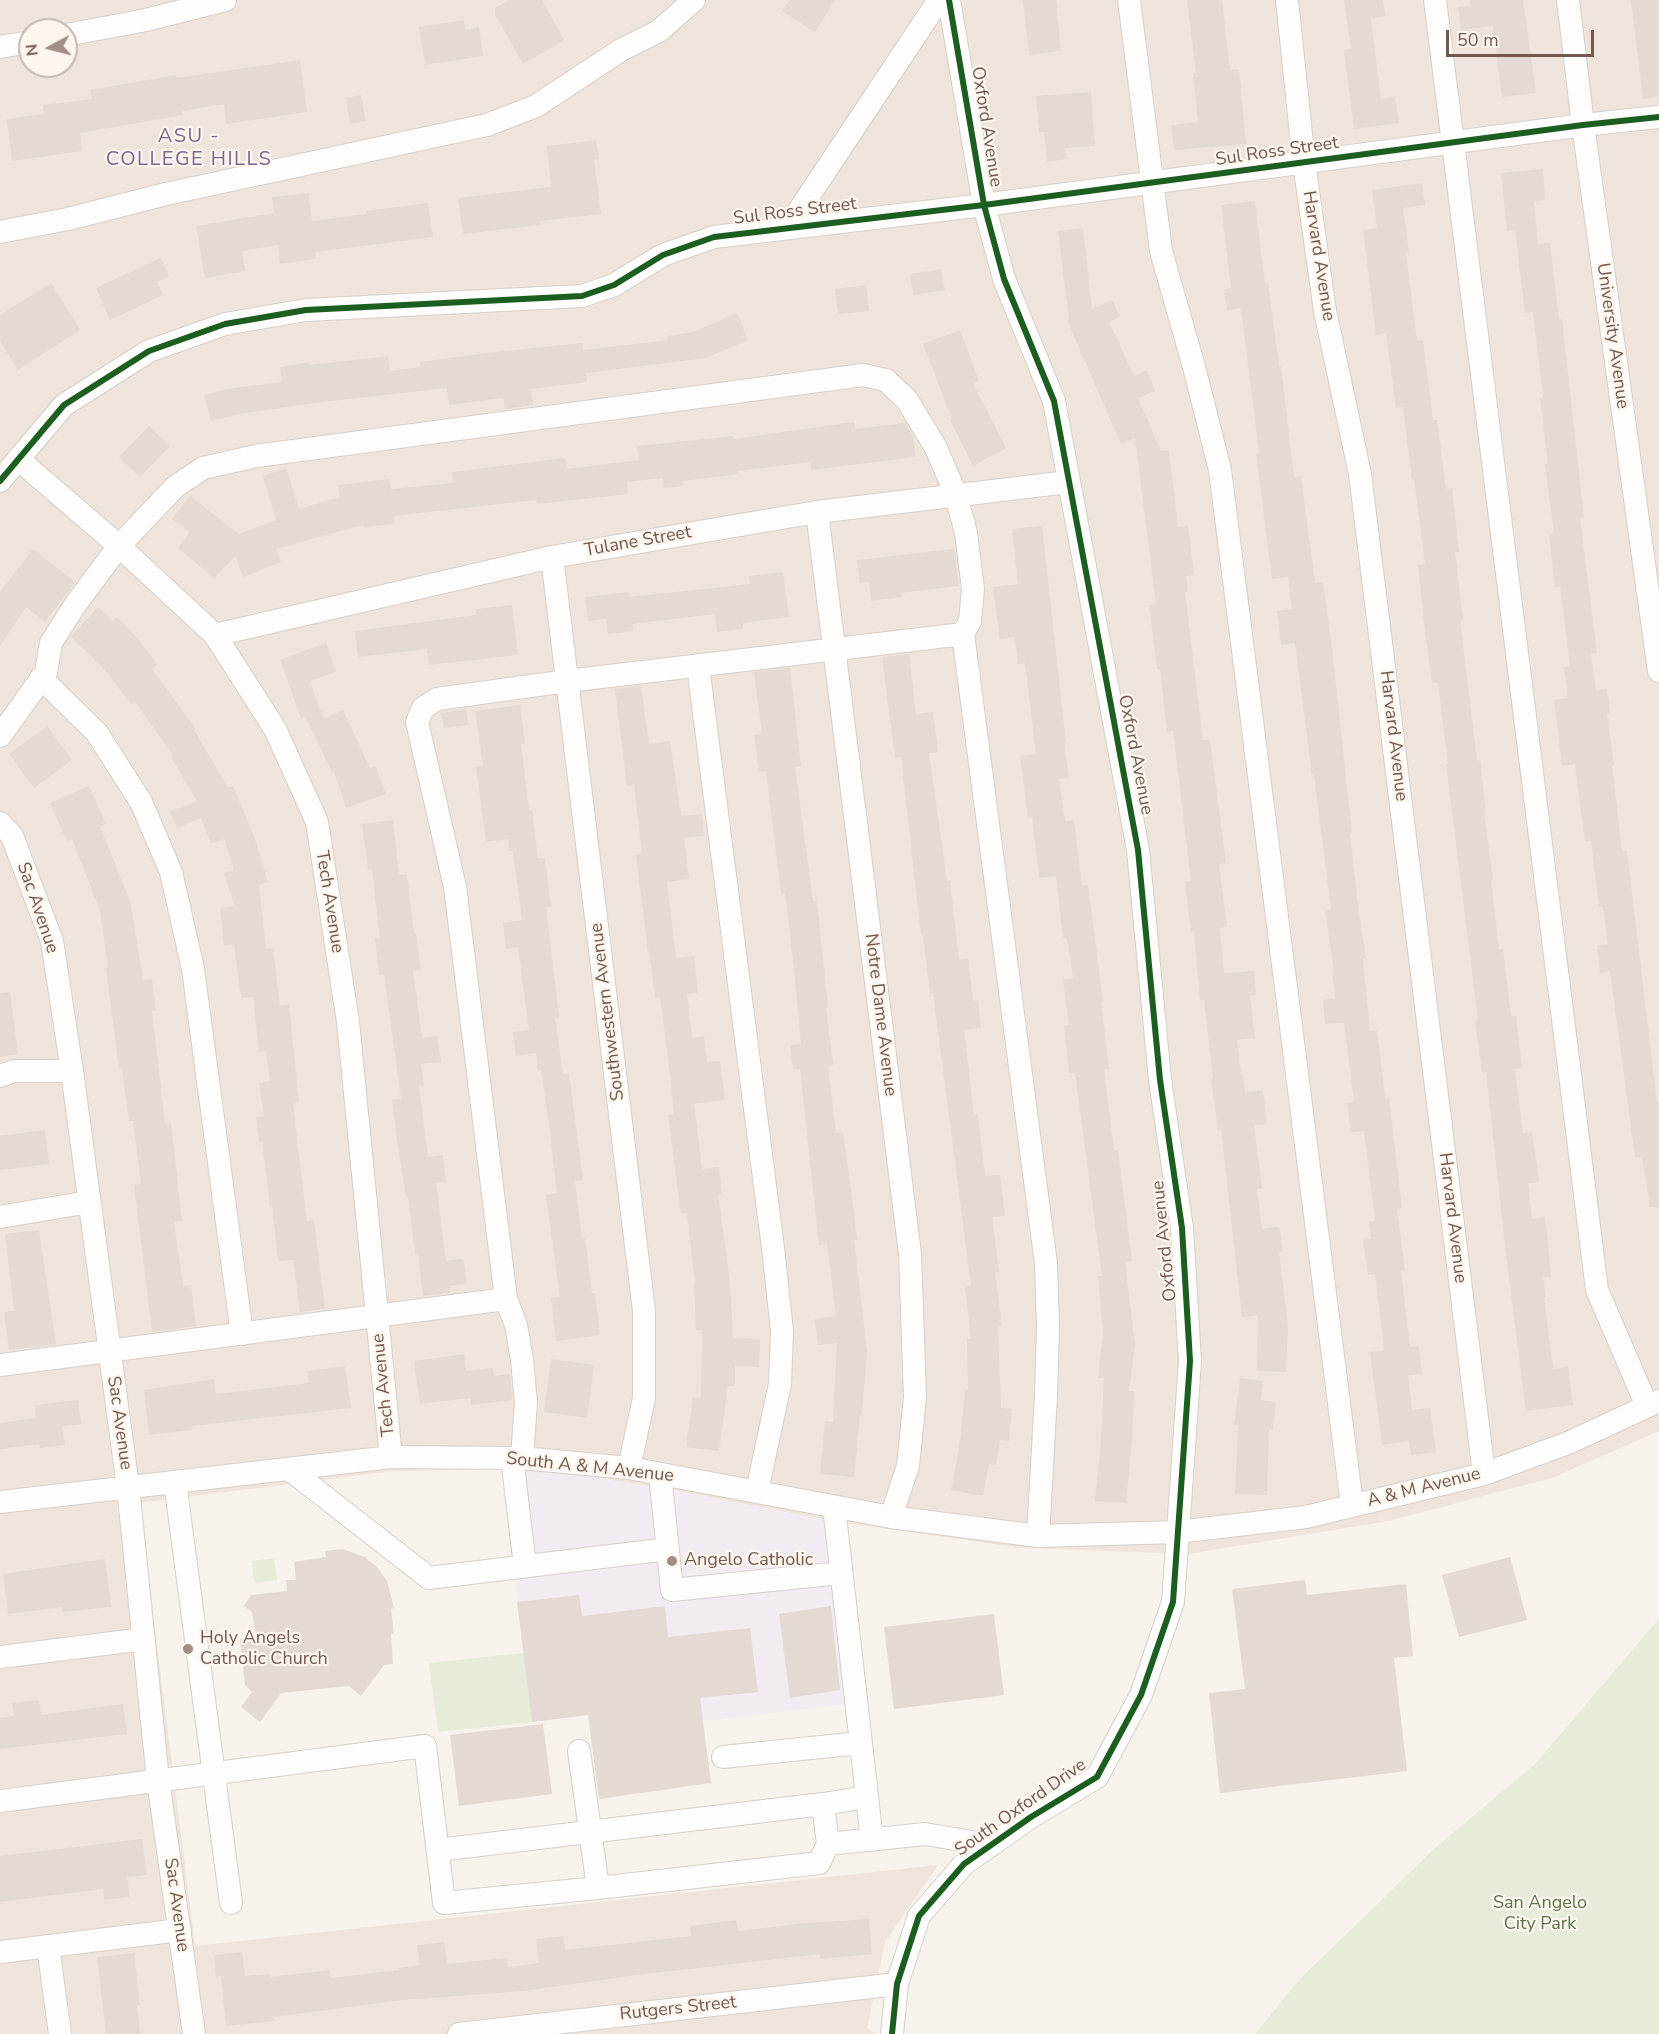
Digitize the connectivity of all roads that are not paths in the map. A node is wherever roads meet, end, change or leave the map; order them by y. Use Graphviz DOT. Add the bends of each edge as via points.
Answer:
graph roads {
  1 [pos="225,0"];
  2 [pos="693,0"];
  3 [pos="939,0"];
  4 [pos="949,0"];
  5 [pos="1129,0"];
  6 [pos="1287,0"];
  7 [pos="1434,0"];
  8 [pos="1568,0"];
  9 [pos="78,33"];
  10 [pos="18,44"];
  11 [pos="0,47"];
  12 [pos="1659,117"];
  13 [pos="1583,125"];
  14 [pos="1452,143"];
  15 [pos="1304,164"];
  16 [pos="1151,183"];
  17 [pos="984,205"];
  18 [pos="788,227"];
  19 [pos="0,232"];
  20 [pos="18,459"];
  21 [pos="0,482"];
  22 [pos="1068,482"];
  23 [pos="957,495"];
  24 [pos="817,512"];
  25 [pos="118,546"];
  26 [pos="552,556"];
  27 [pos="963,634"];
  28 [pos="215,635"];
  29 [pos="834,650"];
  30 [pos="698,666"];
  31 [pos="1659,671"];
  32 [pos="41,678"];
  33 [pos="567,681"];
  34 [pos="0,736"];
  35 [pos="0,823"];
  36 [pos="72,1071"];
  37 [pos="0,1076"];
  38 [pos="89,1202"];
  39 [pos="0,1217"];
  40 [pos="506,1299"];
  41 [pos="377,1317"];
  42 [pos="242,1334"];
  43 [pos="110,1350"];
  44 [pos="0,1365"];
  45 [pos="1653,1403"];
  46 [pos="391,1457"];
  47 [pos="517,1458"];
  48 [pos="629,1468"];
  49 [pos="289,1469"];
  50 [pos="660,1474"];
  51 [pos="1484,1474"];
  52 [pos="175,1482"];
  53 [pos="128,1487"];
  54 [pos="757,1491"];
  55 [pos="0,1502"];
  56 [pos="1352,1505"];
  57 [pos="834,1507"];
  58 [pos="891,1517"];
  59 [pos="1177,1533"];
  60 [pos="1038,1536"];
  61 [pos="668,1549"];
  62 [pos="525,1566"];
  63 [pos="841,1573"];
  64 [pos="144,1639"];
  65 [pos="0,1657"];
  66 [pos="860,1743"];
  67 [pos="579,1751"];
  68 [pos="723,1757"];
  69 [pos="214,1772"];
  70 [pos="158,1780"];
  71 [pos="867,1797"];
  72 [pos="0,1801"];
  73 [pos="823,1804"];
  74 [pos="592,1832"];
  75 [pos="872,1840"];
  76 [pos="828,1844"];
  77 [pos="990,1845"];
  78 [pos="438,1850"];
  79 [pos="598,1888"];
  80 [pos="231,1903"];
  81 [pos="180,1930"];
  82 [pos="48,1946"];
  83 [pos="0,1952"];
  84 [pos="897,1984"];
  85 [pos="60,2034"];
  86 [pos="194,2034"];
  87 [pos="459,2034"];
  88 [pos="892,2034"];
  1 -- 9 [label="street"];
  2 -- 19 [label="street" via="659,31 621,50 537,106 487,125"];
  3 -- 18 [label="street"];
  4 -- 17 [label="street, Oxford Avenue"];
  5 -- 16 [label="street"];
  6 -- 15 [label="street, Harvard Avenue"];
  7 -- 14 [label="street"];
  8 -- 13 [label="street, University Avenue"];
  10 -- 11 [label="street"];
  12 -- 13 [label="street, Sul Ross Street"];
  13 -- 14 [label="street, Sul Ross Street"];
  13 -- 31 [label="street, University Avenue"];
  14 -- 15 [label="street, Sul Ross Street"];
  14 -- 45 [label="street" via="1597,1290"];
  15 -- 16 [label="street, Sul Ross Street"];
  15 -- 51 [label="street, Harvard Avenue" via="1325,311 1360,474"];
  16 -- 17 [label="street, Sul Ross Street"];
  16 -- 56 [label="street" via="1161,251 1220,470"];
  17 -- 18 [label="street, Sul Ross Street"];
  17 -- 22 [label="street, Oxford Avenue" via="1004,279 1054,401"];
  18 -- 20 [label="street, Sul Ross Street" via="714,237 663,255 614,285 582,296 306,310 225,324 149,351 64,405"];
  20 -- 21 [label="street, Sul Ross Street"];
  20 -- 25 [label="street, Tech Avenue"];
  22 -- 23 [label="street, Tulane Street"];
  22 -- 59 [label="street, Oxford Avenue" via="1138,850 1160,1080 1182,1228 1190,1361"];
  23 -- 24 [label="street, Tulane Street"];
  23 -- 25 [label="street" via="936,448 907,400 885,380 863,375 267,454 224,463 203,468 175,487"];
  23 -- 27 [label="street" via="973,589 970,621"];
  24 -- 26 [label="street, Tulane Street"];
  24 -- 29 [label="street, Notre Dame Avenue"];
  25 -- 28 [label="street, Tech Avenue"];
  25 -- 32 [label="street" via="51,643 46,672"];
  26 -- 28 [label="street, Tulane Street"];
  26 -- 33 [label="street, Southwestern Avenue"];
  27 -- 29 [label="street"];
  27 -- 60 [label="street" via="1046,1264 1047,1395"];
  28 -- 41 [label="street, Tech Avenue" via="275,729 317,822 348,1022"];
  29 -- 30 [label="street"];
  29 -- 58 [label="street, Notre Dame Avenue" via="910,1254 915,1397 908,1466"];
  30 -- 33 [label="street"];
  30 -- 54 [label="street" via="782,1331 780,1384"];
  32 -- 34 [label="street"];
  32 -- 42 [label="street" via="97,733 141,802 171,872 193,969"];
  33 -- 40 [label="street" via="437,699 423,708 417,722 455,887"];
  33 -- 48 [label="street, Southwestern Avenue" via="644,1311 644,1398"];
  35 -- 36 [label="street, Sac Avenue" via="12,836 52,941"];
  36 -- 37 [label="street" via="14,1071"];
  36 -- 38 [label="street, Sac Avenue"];
  38 -- 39 [label="street"];
  38 -- 43 [label="street, Sac Avenue"];
  40 -- 41 [label="street"];
  40 -- 47 [label="street" via="516,1325 526,1402"];
  41 -- 42 [label="street"];
  41 -- 46 [label="street, Tech Avenue"];
  42 -- 43 [label="street"];
  43 -- 44 [label="street"];
  43 -- 53 [label="street, Sac Avenue"];
  45 -- 51 [label="street, A & M Avenue" via="1568,1443"];
  46 -- 47 [label="street, South A & M Avenue"];
  46 -- 49 [label="street, South A & M Avenue"];
  47 -- 48 [label="street, South A & M Avenue"];
  47 -- 62 [label="street"];
  48 -- 50 [label="street, South A & M Avenue"];
  49 -- 52 [label="street, South A & M Avenue"];
  49 -- 62 [label="street" via="429,1578"];
  50 -- 54 [label="street, South A & M Avenue"];
  50 -- 61 [label="street"];
  51 -- 56 [label="street, A & M Avenue"];
  52 -- 53 [label="street, South A & M Avenue"];
  52 -- 69 [label="street"];
  53 -- 55 [label="street, South A & M Avenue"];
  53 -- 64 [label="street, Sac Avenue"];
  54 -- 57 [label="street, South A & M Avenue"];
  56 -- 59 [label="street, A & M Avenue" via="1306,1517"];
  57 -- 58 [label="street, South A & M Avenue"];
  57 -- 63 [label="street"];
  58 -- 60 [label="street, South A & M Avenue"];
  59 -- 60 [label="street, South A & M Avenue"];
  59 -- 77 [label="street, South Oxford Drive" via="1173,1602 1141,1695 1097,1777"];
  61 -- 62 [label="street"];
  61 -- 63 [label="street" via="672,1590"];
  63 -- 66 [label="street"];
  64 -- 65 [label="street"];
  64 -- 70 [label="street, Sac Avenue"];
  66 -- 68 [label="street"];
  66 -- 71 [label="street"];
  67 -- 74 [label="street"];
  69 -- 70 [label="street"];
  69 -- 78 [label="street" via="425,1746"];
  69 -- 80 [label="street"];
  70 -- 72 [label="street"];
  70 -- 81 [label="street, Sac Avenue"];
  71 -- 73 [label="street"];
  71 -- 75 [label="street"];
  73 -- 74 [label="street"];
  73 -- 76 [label="street"];
  74 -- 78 [label="street"];
  74 -- 79 [label="street"];
  75 -- 76 [label="street"];
  75 -- 77 [label="street" via="925,1834"];
  76 -- 79 [label="street" via="819,1863"];
  77 -- 84 [label="street, South Oxford Drive" via="964,1864 919,1916"];
  78 -- 79 [label="street" via="444,1903"];
  81 -- 82 [label="street"];
  81 -- 86 [label="street, Sac Avenue"];
  82 -- 83 [label="street"];
  82 -- 85 [label="street"];
  84 -- 87 [label="street, Rutgers Street"];
  84 -- 88 [label="street, South Oxford Drive"];
}
